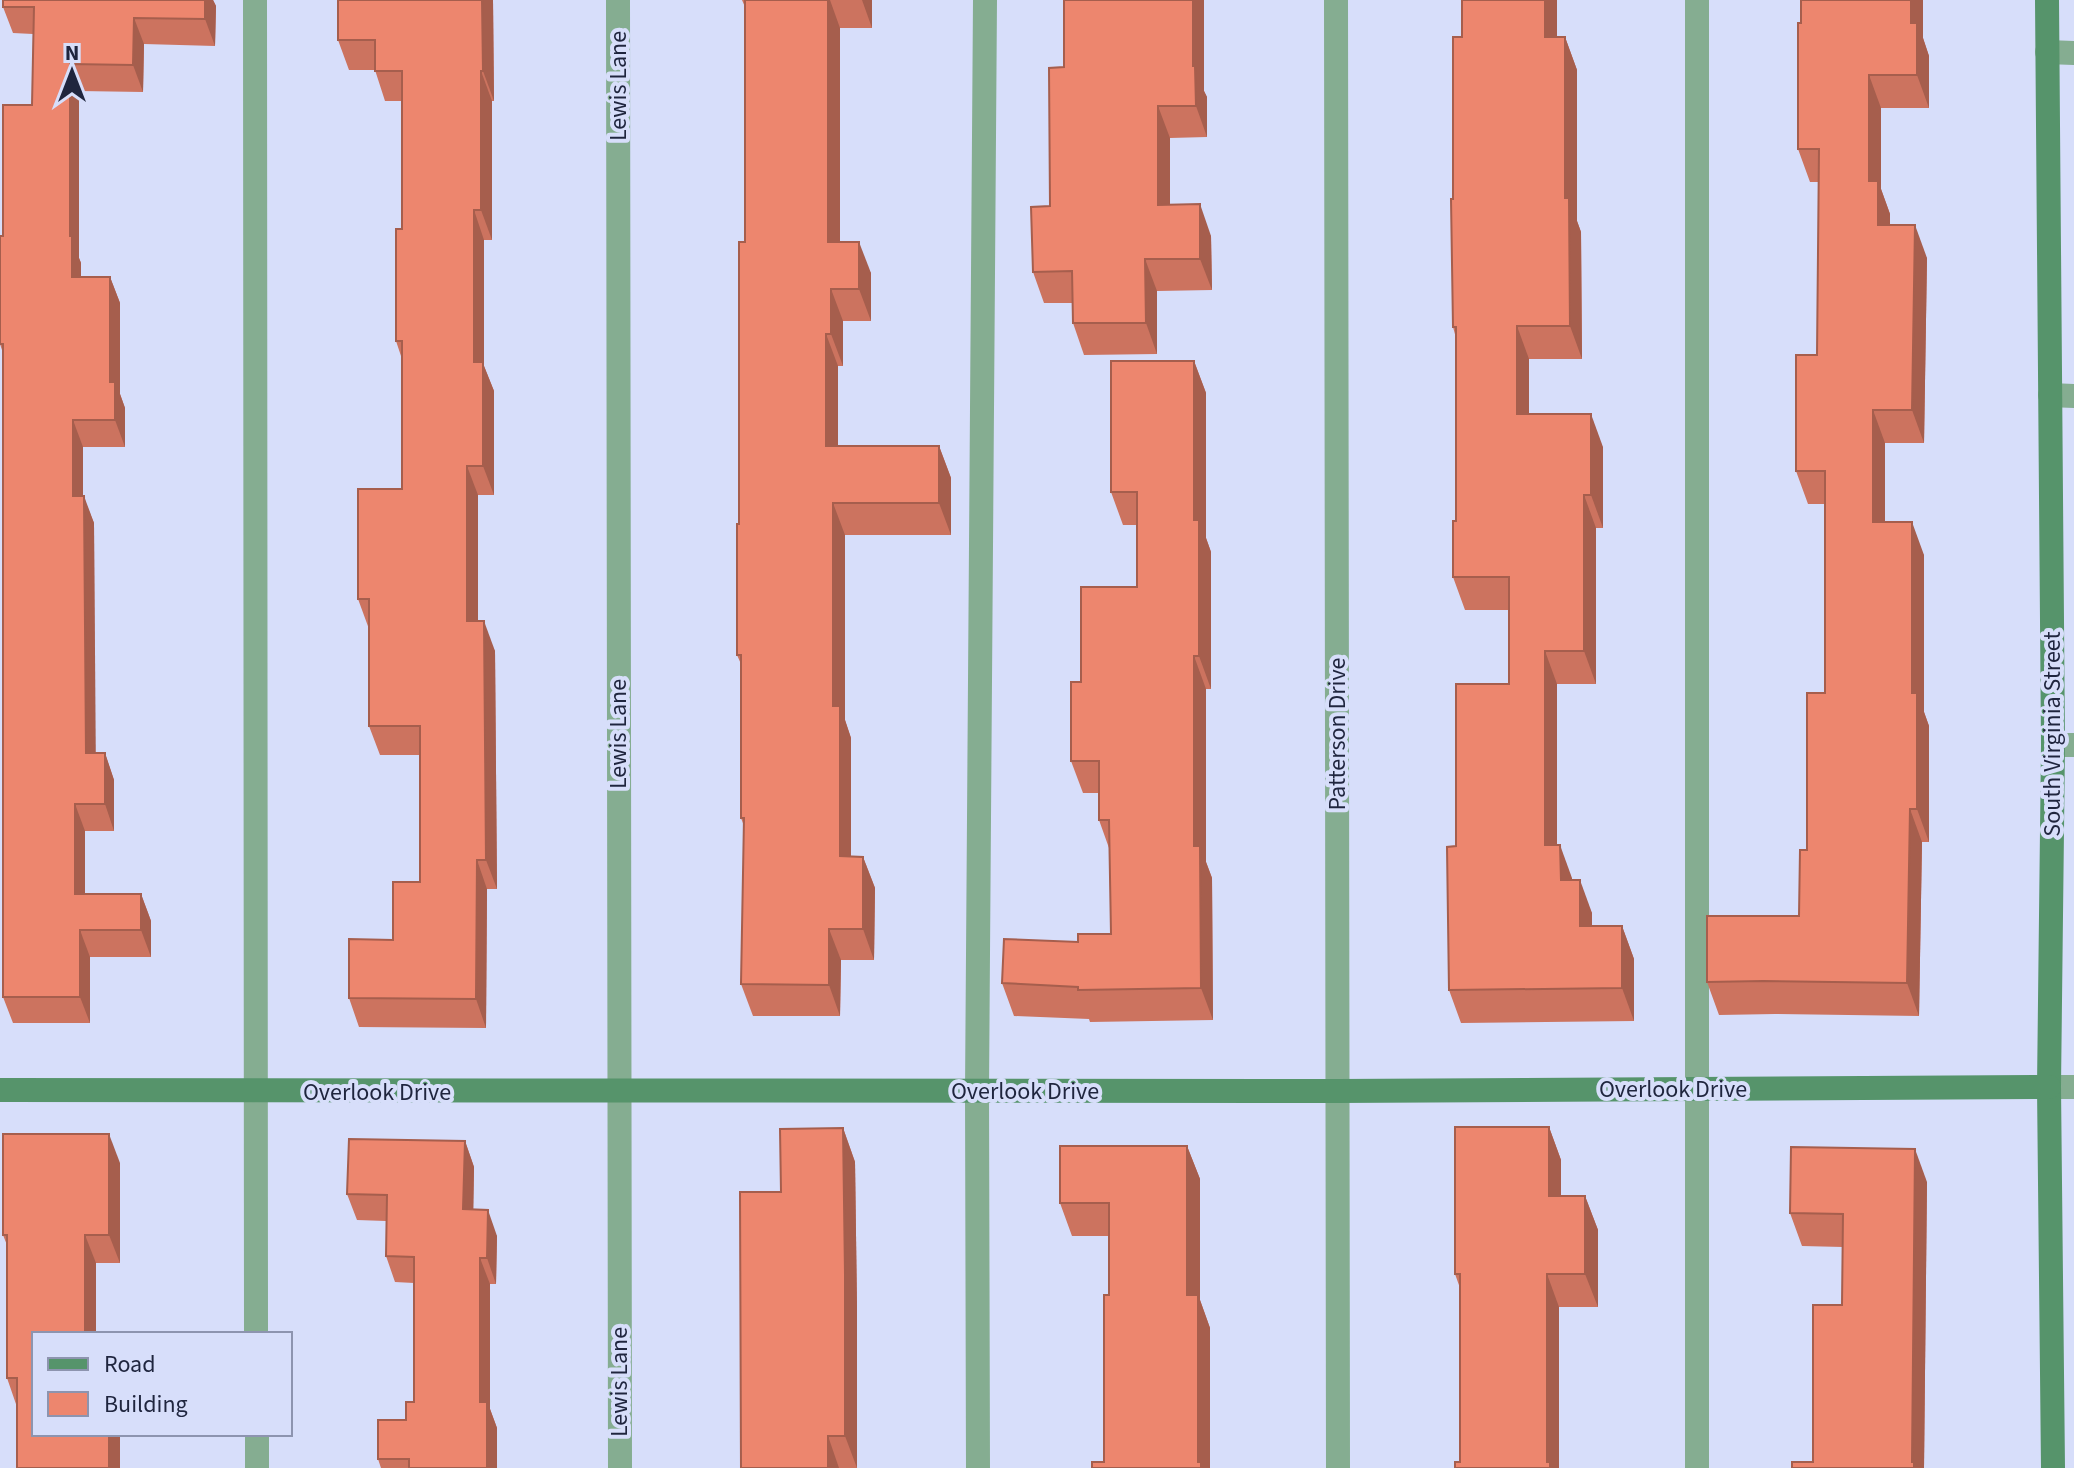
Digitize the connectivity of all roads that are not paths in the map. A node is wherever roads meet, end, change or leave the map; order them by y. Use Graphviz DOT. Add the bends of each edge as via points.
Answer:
graph roads {
  1 [pos="255,0"];
  2 [pos="618,0"];
  3 [pos="985,0"];
  4 [pos="1336,0"];
  5 [pos="1697,0"];
  6 [pos="2047,0"];
  7 [pos="2047,52"];
  8 [pos="2074,53"];
  9 [pos="2062,395"];
  10 [pos="2064,745"];
  11 [pos="2049,1087"];
  12 [pos="2074,1087"];
  13 [pos="1697,1089"];
  14 [pos="0,1090"];
  15 [pos="255,1091"];
  16 [pos="977,1091"];
  17 [pos="1337,1091"];
  18 [pos="618,1092"];
  19 [pos="256,1332"];
  20 [pos="257,1436"];
  21 [pos="2060,1454"];
  22 [pos="257,1468"];
  23 [pos="620,1468"];
  24 [pos="978,1468"];
  25 [pos="1338,1468"];
  26 [pos="1697,1468"];
  1 -- 15 [label="street"];
  2 -- 18 [label="street, Lewis Lane"];
  3 -- 16 [label="street"];
  4 -- 17 [label="street, Patterson Drive"];
  5 -- 13 [label="street"];
  6 -- 7 [label="street, South Virginia Street"];
  7 -- 8 [label="street"];
  7 -- 9 [label="street, South Virginia Street"];
  9 -- 10 [label="street, South Virginia Street"];
  10 -- 11 [label="street, South Virginia Street"];
  11 -- 12 [label="street"];
  11 -- 13 [label="street, Overlook Drive"];
  11 -- 21 [label="street, South Virginia Street"];
  13 -- 17 [label="street, Overlook Drive"];
  13 -- 26 [label="street"];
  14 -- 15 [label="street, Overlook Drive"];
  15 -- 18 [label="street, Overlook Drive"];
  15 -- 19 [label="street"];
  16 -- 17 [label="street, Overlook Drive"];
  16 -- 18 [label="street, Overlook Drive"];
  16 -- 24 [label="street"];
  17 -- 25 [label="street, Patterson Drive"];
  18 -- 23 [label="street, Lewis Lane"];
  20 -- 22 [label="street"];
}
